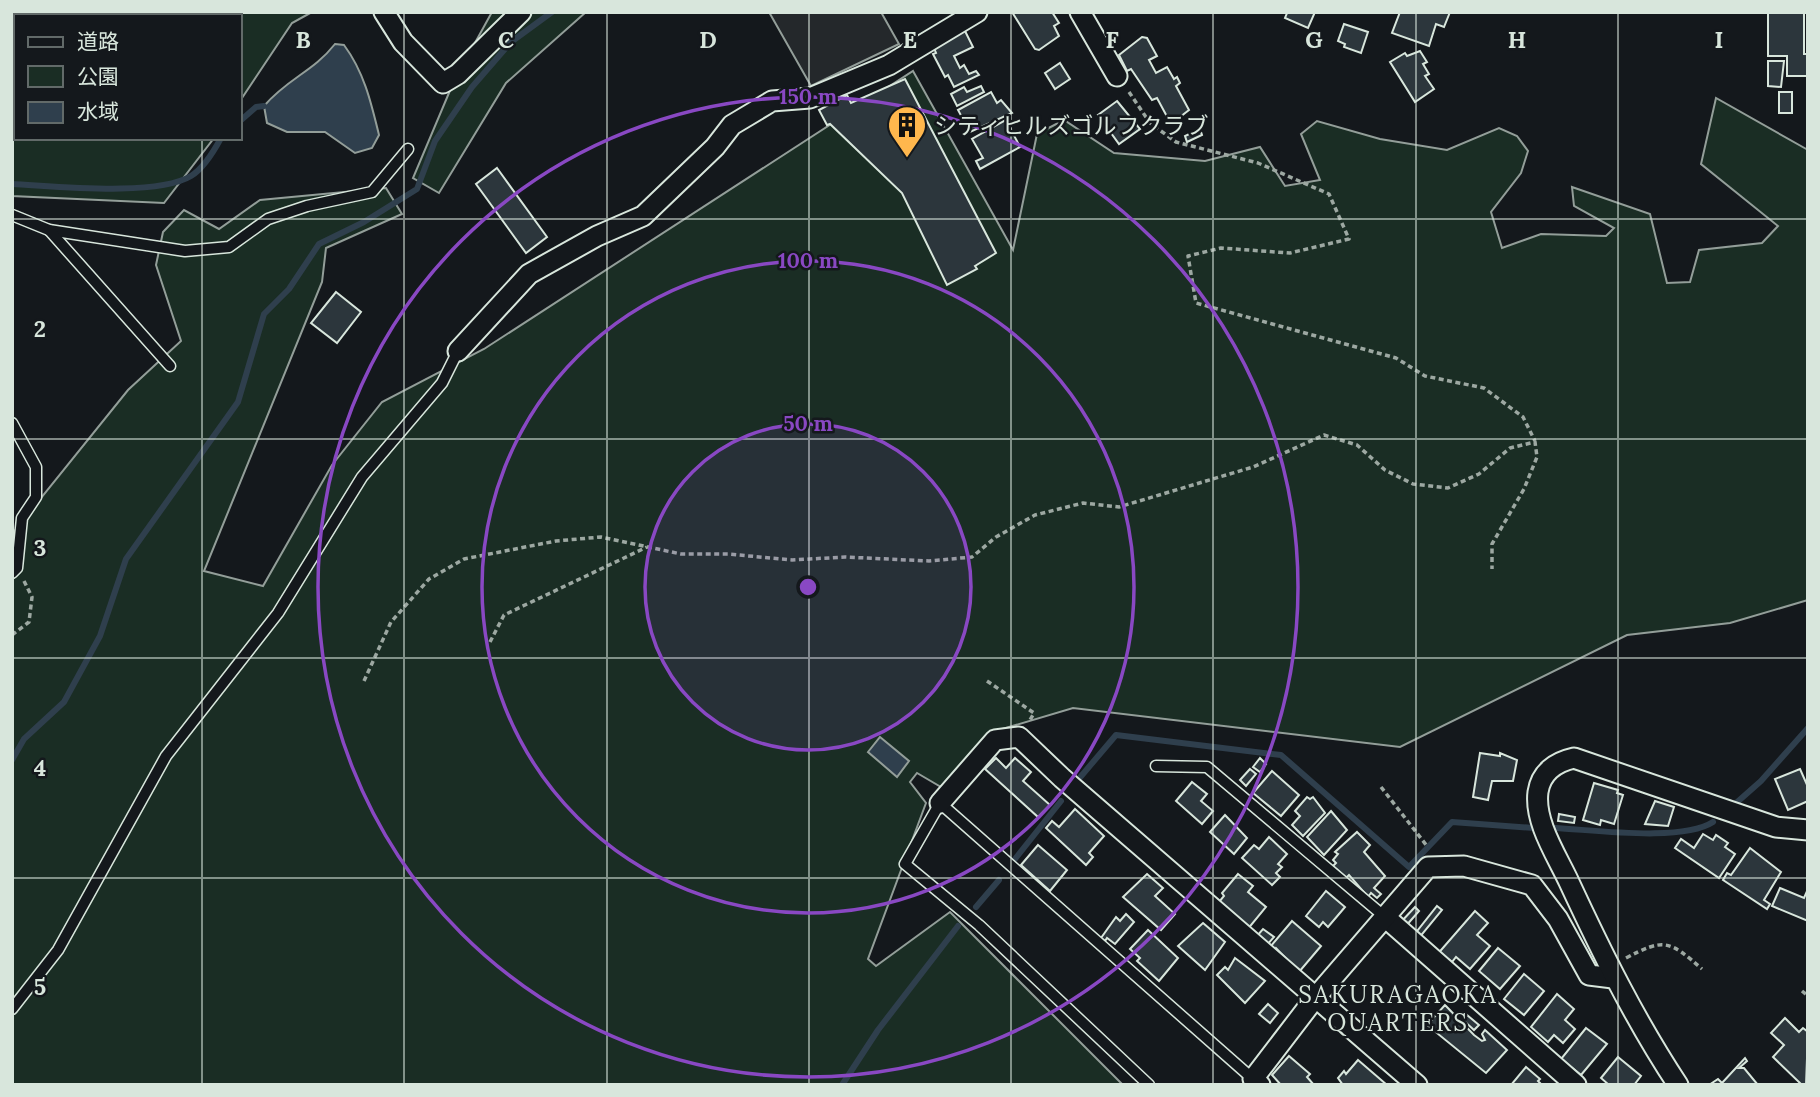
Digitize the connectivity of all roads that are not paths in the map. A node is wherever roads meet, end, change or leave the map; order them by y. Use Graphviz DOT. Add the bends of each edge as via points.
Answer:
graph roads {
  1 [pos="384,12"];
  2 [pos="521,12"];
  3 [pos="977,12"];
  4 [pos="1080,12"];
  5 [pos="1117,76"];
  6 [pos="408,149"];
  7 [pos="12,215"];
  8 [pos="49,230"];
  9 [pos="458,351"];
  10 [pos="170,366"];
  11 [pos="12,423"];
  12 [pos="15,570"];
  13 [pos="1156,766"];
  14 [pos="940,803"];
  15 [pos="1808,830"];
  16 [pos="1385,916"];
  17 [pos="1611,972"];
  18 [pos="1315,998"];
  19 [pos="12,1009"];
  20 [pos="1256,1082"];
  21 [pos="1149,1085"];
  22 [pos="1417,1085"];
  23 [pos="1576,1085"];
  24 [pos="1678,1085"];
  1 -- 2 [label="street" via="403,42 443,83"];
  3 -- 9 [label="street" via="889,65 810,98 772,101 732,125 643,216 529,274"];
  4 -- 5 [label="street"];
  6 -- 8 [label="lane" via="372,192 268,219 229,247 185,250"];
  7 -- 8 [label="lane"];
  8 -- 10 [label="lane"];
  9 -- 19 [label="lane" via="442,383 362,477 278,613 166,756 58,950"];
  11 -- 12 [label="lane" via="36,467 36,497 22,518"];
  13 -- 16 [label="lane" via="1208,767"];
  14 -- 18 [label="street" via="995,740 1019,737"];
  14 -- 20 [label="lane"];
  14 -- 21 [label="lane" via="905,864 979,925"];
  15 -- 17 [label="street" via="1776,827 1583,760 1556,762 1538,791 1538,812"];
  16 -- 17 [label="street" via="1428,867 1464,866 1532,885 1590,975"];
  16 -- 18 [label="street"];
  16 -- 23 [label="street"];
  17 -- 24 [label="street"];
  18 -- 20 [label="street"];
  18 -- 22 [label="street"];
}
